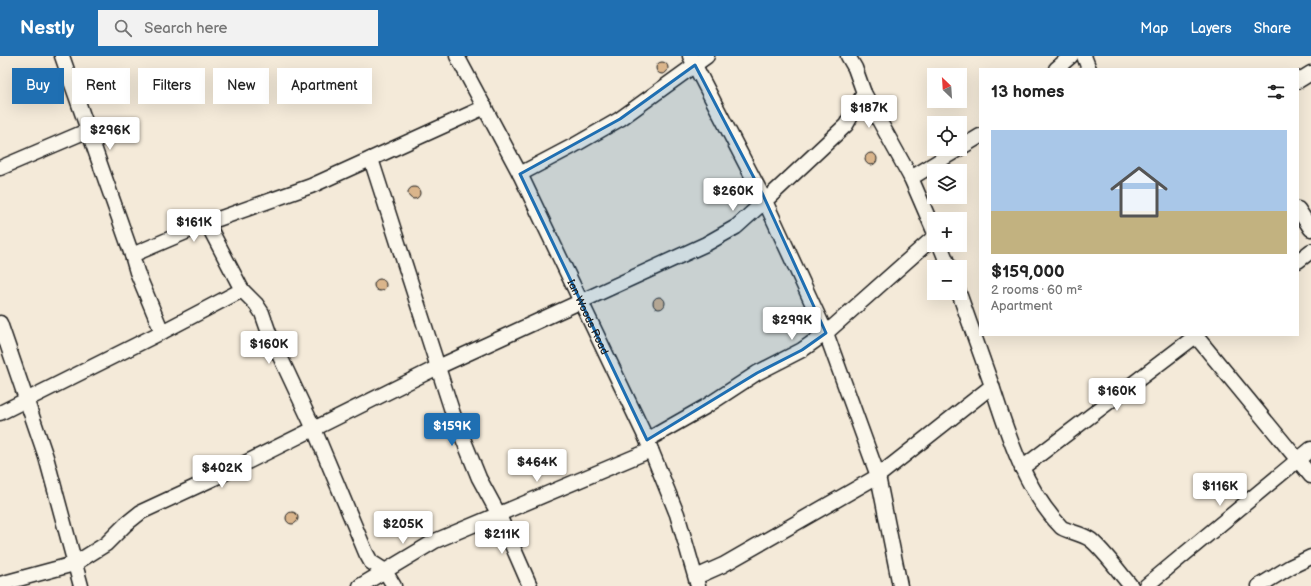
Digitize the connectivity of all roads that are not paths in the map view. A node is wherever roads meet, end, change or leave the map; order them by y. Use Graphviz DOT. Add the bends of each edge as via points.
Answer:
graph roads {
  1 [pos="62,56"];
  2 [pos="457,56"];
  3 [pos="707,56"];
  4 [pos="848,56"];
  5 [pos="1071,56"];
  6 [pos="1084,56"];
  7 [pos="693,60"];
  8 [pos="856,62"];
  9 [pos="1057,68"];
  10 [pos="1090,68"];
  11 [pos="1311,73"];
  12 [pos="1299,80"];
  13 [pos="864,93"];
  14 [pos="485,107"];
  15 [pos="88,130"];
  16 [pos="979,137"];
  17 [pos="371,159"];
  18 [pos="0,168"];
  19 [pos="520,174"];
  20 [pos="912,178"];
  21 [pos="765,201"];
  22 [pos="1299,211"];
  23 [pos="927,214"];
  24 [pos="207,223"];
  25 [pos="1311,229"];
  26 [pos="927,243"];
  27 [pos="1311,251"];
  28 [pos="132,255"];
  29 [pos="1299,260"];
  30 [pos="242,290"];
  31 [pos="964,300"];
  32 [pos="581,302"];
  33 [pos="975,317"];
  34 [pos="0,323"];
  35 [pos="162,332"];
  36 [pos="826,333"];
  37 [pos="979,333"];
  38 [pos="980,336"];
  39 [pos="1195,336"];
  40 [pos="1197,336"];
  41 [pos="438,367"];
  42 [pos="992,386"];
  43 [pos="27,399"];
  44 [pos="0,413"];
  45 [pos="314,429"];
  46 [pos="649,445"];
  47 [pos="1311,448"];
  48 [pos="1297,460"];
  49 [pos="1022,468"];
  50 [pos="878,476"];
  51 [pos="1311,476"];
  52 [pos="498,513"];
  53 [pos="1311,557"];
  54 [pos="74,564"];
  55 [pos="385,571"];
  56 [pos="697,581"];
  57 [pos="0,584"];
  58 [pos="81,586"];
  59 [pos="360,586"];
  60 [pos="394,586"];
  61 [pos="530,586"];
  62 [pos="900,586"];
  63 [pos="1131,586"];
  64 [pos="1146,586"];
  65 [pos="1259,586"];
  1 -- 15 [label="street"];
  2 -- 14 [label="street, Ian Woods Road"];
  3 -- 7 [label="street"];
  4 -- 8 [label="street"];
  5 -- 9 [label="street"];
  6 -- 10 [label="street"];
  7 -- 19 [label="street" via="620,119"];
  7 -- 21 [label="street"];
  8 -- 13 [label="street"];
  11 -- 12 [label="street"];
  13 -- 20 [label="street"];
  13 -- 21 [label="street" via="846,125"];
  14 -- 17 [label="street"];
  14 -- 19 [label="street, Ian Woods Road"];
  15 -- 18 [label="street"];
  15 -- 28 [label="street"];
  16 -- 20 [label="street"];
  17 -- 24 [label="street" via="311,186"];
  17 -- 41 [label="street"];
  19 -- 32 [label="street, Ian Woods Road"];
  20 -- 23 [label="street"];
  21 -- 32 [label="street" via="736,227 706,244"];
  21 -- 36 [label="street"];
  22 -- 25 [label="street"];
  24 -- 28 [label="street"];
  24 -- 30 [label="street"];
  26 -- 36 [label="street"];
  27 -- 29 [label="street"];
  28 -- 35 [label="street"];
  30 -- 35 [label="street"];
  30 -- 45 [label="street" via="262,313"];
  31 -- 33 [label="street"];
  32 -- 41 [label="street"];
  32 -- 46 [label="street, Ian Woods Road"];
  33 -- 37 [label="street"];
  34 -- 43 [label="street"];
  35 -- 43 [label="street"];
  36 -- 46 [label="street" via="802,350 757,373"];
  36 -- 50 [label="street"];
  38 -- 42 [label="street"];
  39 -- 49 [label="street"];
  40 -- 48 [label="street"];
  41 -- 45 [label="street"];
  41 -- 52 [label="street" via="467,450"];
  42 -- 49 [label="street"];
  42 -- 50 [label="street"];
  43 -- 44 [label="street"];
  43 -- 54 [label="street" via="46,457"];
  45 -- 54 [label="street" via="141,512 106,544"];
  45 -- 55 [label="street" via="366,553 371,562"];
  46 -- 52 [label="street"];
  46 -- 56 [label="street, Ian Woods Road" via="677,514"];
  47 -- 48 [label="street"];
  48 -- 51 [label="street"];
  48 -- 64 [label="street"];
  49 -- 63 [label="street" via="1046,509 1063,529 1080,533 1092,540"];
  50 -- 56 [label="street"];
  50 -- 62 [label="street"];
  52 -- 55 [label="street" via="435,541"];
  52 -- 61 [label="street"];
  53 -- 65 [label="street"];
  54 -- 57 [label="street"];
  54 -- 58 [label="street"];
  55 -- 59 [label="street"];
  55 -- 60 [label="street"];
}
